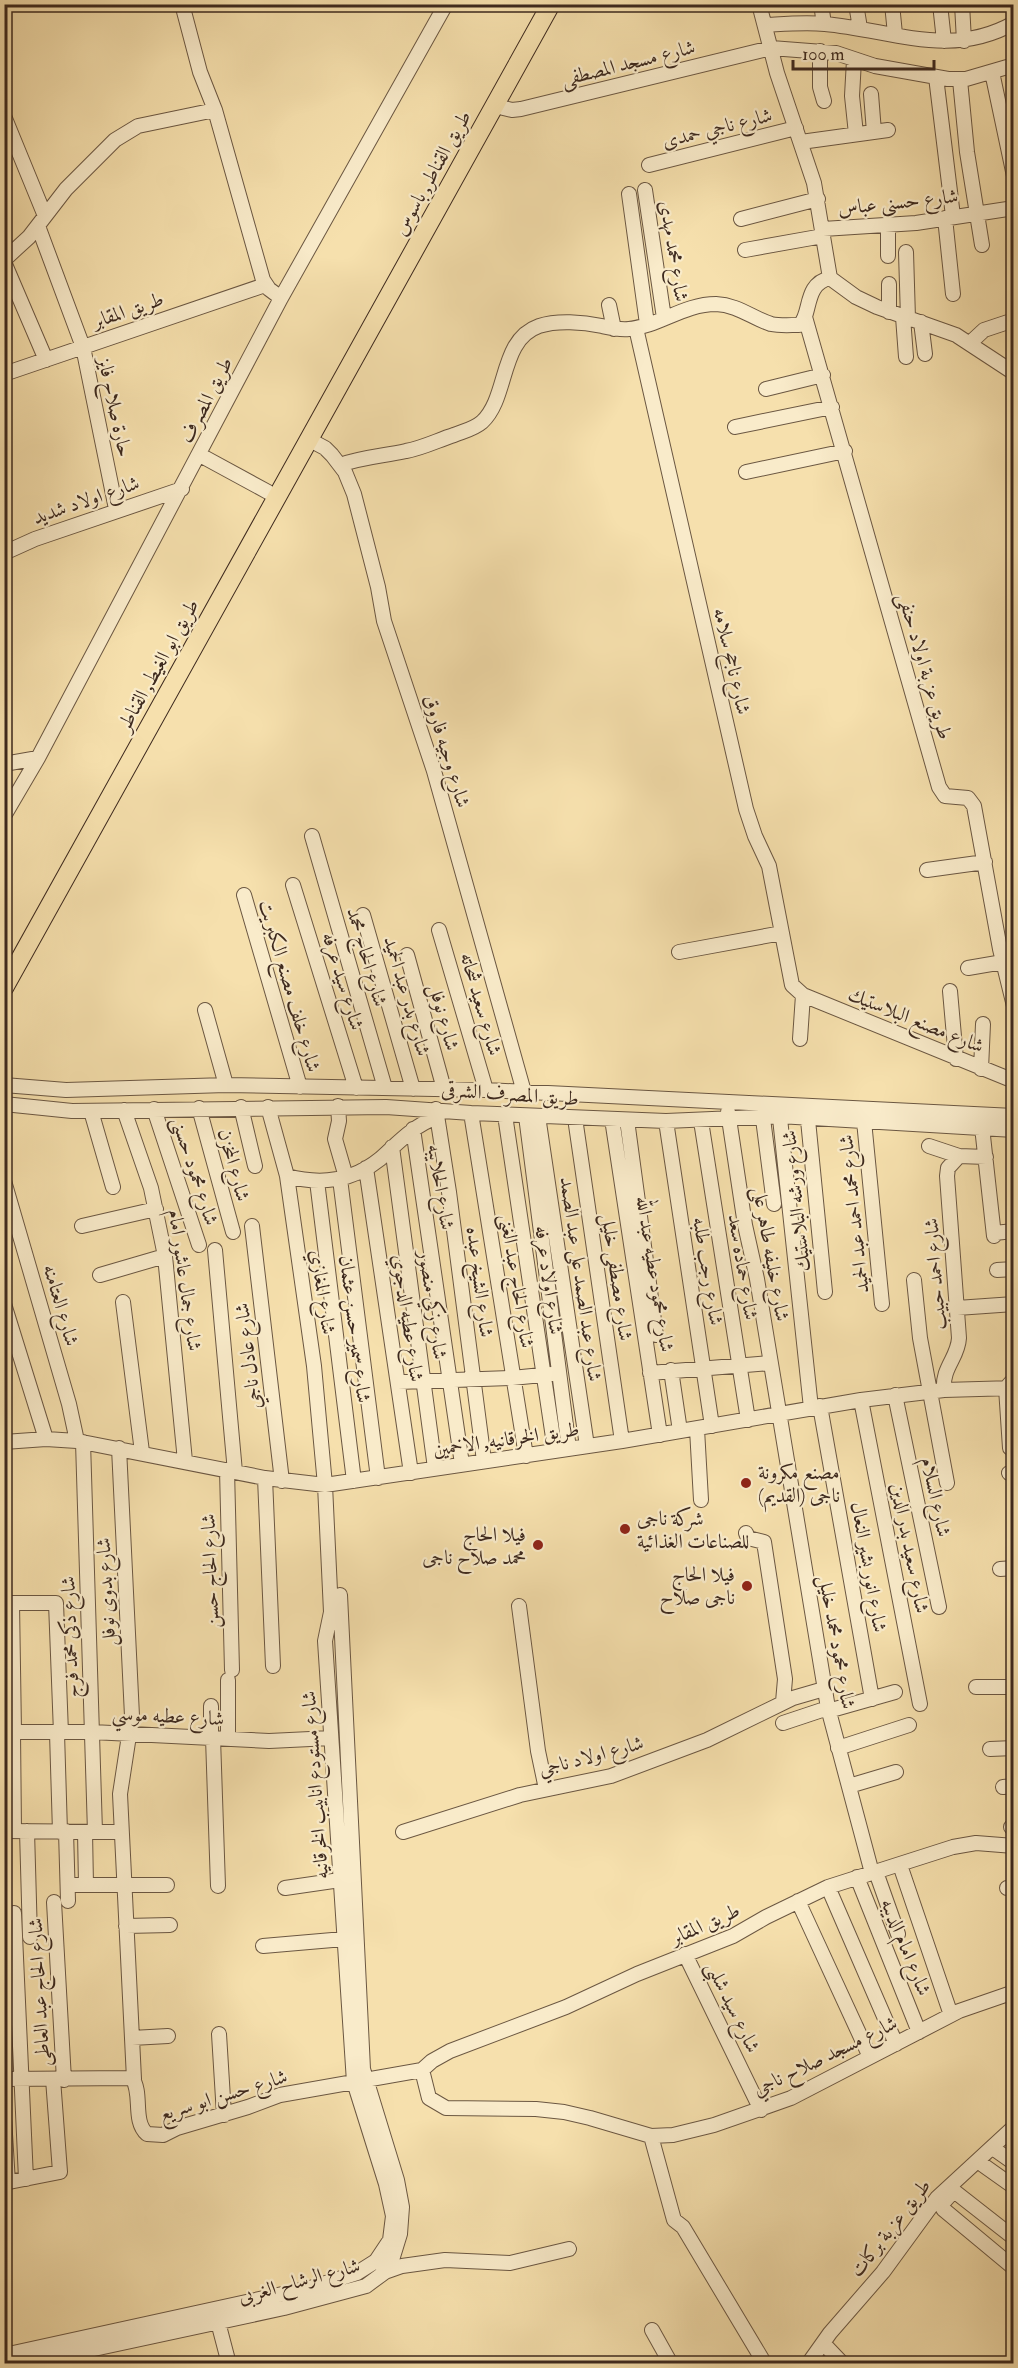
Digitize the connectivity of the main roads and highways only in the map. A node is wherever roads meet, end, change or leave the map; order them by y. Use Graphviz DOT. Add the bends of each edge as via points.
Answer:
graph roads {
  1 [pos="538,4"];
  2 [pos="551,4"];
  3 [pos="346,361"];
  4 [pos="4,965"];
  5 [pos="4,988"];
  1 -- 3 [label="main road, طريق القناطر, باسوس"];
  2 -- 3 [label="main road, طريق القناطر, باسوس"];
  3 -- 4 [label="main road, طريق ابو الغيط, القناطر" via="268,492"];
  3 -- 5 [label="main road, طريق ابو الغيط, القناطر" via="308,439"];
}
